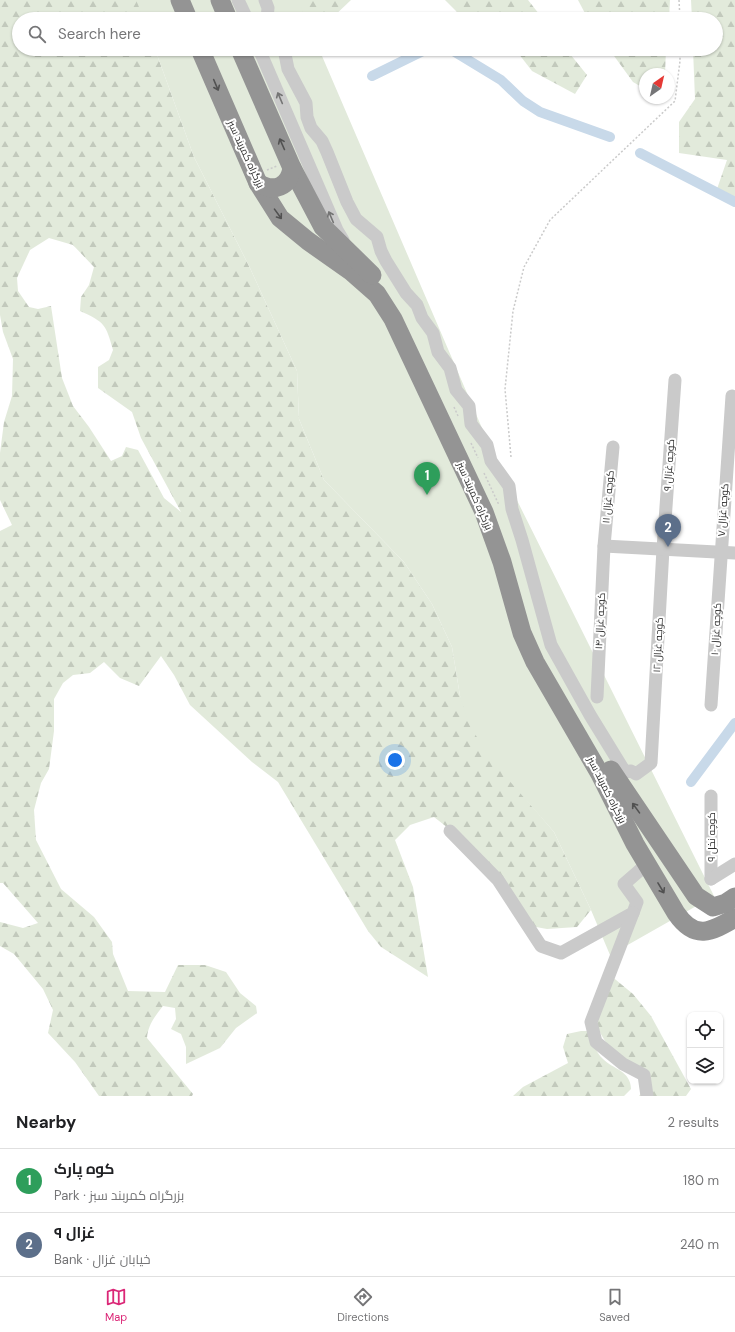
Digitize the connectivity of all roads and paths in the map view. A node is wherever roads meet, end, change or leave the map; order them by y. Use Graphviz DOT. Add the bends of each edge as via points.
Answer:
graph roads {
  1 [pos="180,0"];
  2 [pos="220,0"];
  3 [pos="238,0"];
  4 [pos="265,0"];
  5 [pos="679,0"];
  6 [pos="185,12"];
  7 [pos="225,12"];
  8 [pos="244,12"];
  9 [pos="268,12"];
  10 [pos="680,12"];
  11 [pos="203,56"];
  12 [pos="243,56"];
  13 [pos="262,56"];
  14 [pos="285,56"];
  15 [pos="680,56"];
  16 [pos="292,168"];
  17 [pos="258,183"];
  18 [pos="359,262"];
  19 [pos="675,380"];
  20 [pos="732,396"];
  21 [pos="613,447"];
  22 [pos="511,458"];
  23 [pos="604,546"];
  24 [pos="663,549"];
  25 [pos="720,552"];
  26 [pos="735,553"];
  27 [pos="597,696"];
  28 [pos="711,705"];
  29 [pos="711,796"];
  30 [pos="450,831"];
  31 [pos="655,834"];
  32 [pos="635,844"];
  33 [pos="647,864"];
  34 [pos="735,864"];
  35 [pos="735,897"];
  36 [pos="634,913"];
  37 [pos="735,918"];
  38 [pos="647,1096"];
  1 -- 6 [label="highway"];
  2 -- 7 [label="highway"];
  3 -- 8 [label="street"];
  4 -- 9 [label="street"];
  5 -- 10 [label="path"];
  11 -- 17 [label="highway, بزرگراه کمربند سبز, one-way"];
  16 -- 12 [label="highway, بزرگراه کمربند سبز, one-way"];
  18 -- 13 [label="street, one-way" via="337,230"];
  14 -- 24 [label="street, کوچه غزال ۱۲" via="288,69 306,103 311,128 325,146 350,208 356,219 377,237 386,261 433,333 438,352 450,368 456,390 469,406 471,424 487,445 491,461 509,486 512,509 551,645 625,772 631,771 636,774 651,763"];
  15 -- 22 [label="path" via="675,101 550,220 524,267 513,311 505,389"];
  16 -- 17 [label="highway" via="289,179 280,187 264,188"];
  16 -- 18 [label="highway, بزرگراه کمربند سبز" via="323,227"];
  17 -- 32 [label="highway, بزرگراه کمربند سبز, one-way" via="280,218 377,294 393,319 484,512 525,640 535,662 603,780"];
  31 -- 18 [label="highway, بزرگراه کمربند سبز, one-way" via="614,775 546,657 533,628 494,506 404,315 386,289"];
  19 -- 24 [label="street, کوچه غزال ۹"];
  20 -- 25 [label="street, کوچه غزال ۷"];
  21 -- 23 [label="street, کوچه غزال ۱۱"];
  23 -- 24 [label="street"];
  23 -- 27 [label="street, کوچه غزال ۱۴"];
  24 -- 25 [label="street"];
  25 -- 26 [label="street"];
  25 -- 28 [label="street, کوچه غزال ۱۰"];
  29 -- 34 [label="street, کوچه نخل ۹" via="711,879"];
  30 -- 36 [label="street" via="498,880 541,946 561,953"];
  31 -- 32 [label="highway" via="642,833"];
  31 -- 35 [label="highway, بزرگراه کمربند سبز" via="696,896 704,903 713,907"];
  32 -- 33 [label="highway, بزرگراه کمربند سبز"];
  33 -- 36 [label="street" via="624,884 637,902"];
  33 -- 37 [label="highway, بزرگراه کمربند سبز, one-way" via="684,924 706,933"];
  36 -- 38 [label="street" via="591,1022 596,1042 623,1064 644,1075"];
}
